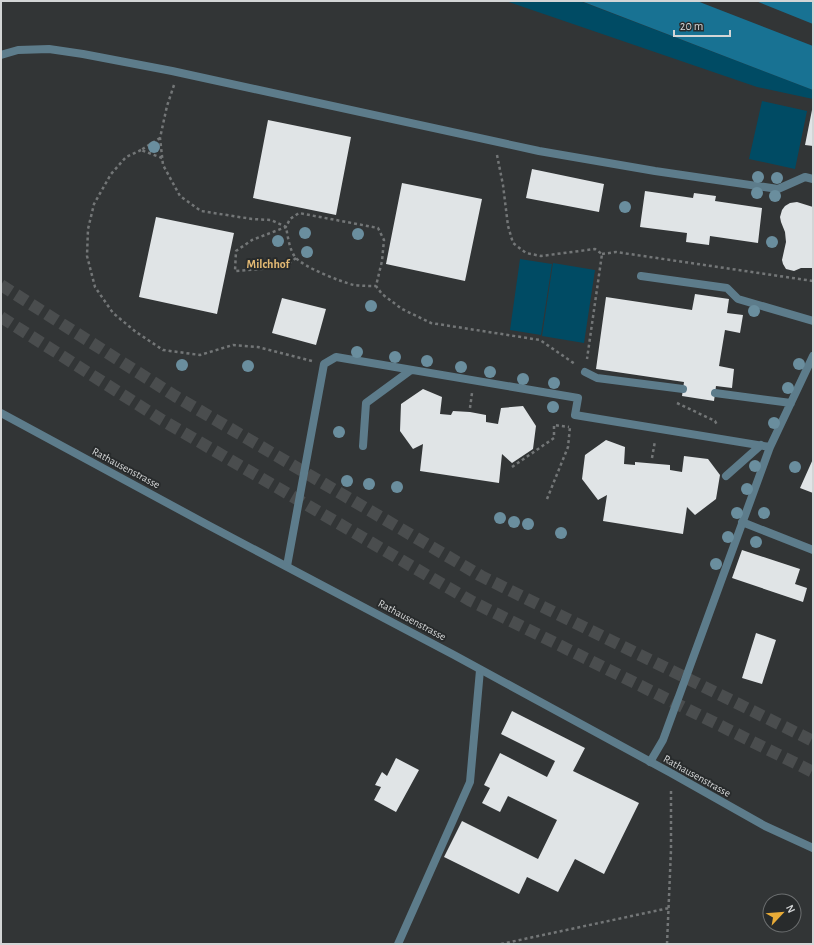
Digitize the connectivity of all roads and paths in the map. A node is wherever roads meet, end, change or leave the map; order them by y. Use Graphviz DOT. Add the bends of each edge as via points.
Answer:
graph roads {
  1 [pos="1,55"];
  2 [pos="179,73"];
  3 [pos="160,138"];
  4 [pos="498,143"];
  5 [pos="141,150"];
  6 [pos="162,158"];
  7 [pos="813,179"];
  8 [pos="286,227"];
  9 [pos="602,254"];
  10 [pos="296,258"];
  11 [pos="641,276"];
  12 [pos="813,282"];
  13 [pos="376,286"];
  14 [pos="813,321"];
  15 [pos="813,356"];
  16 [pos="324,364"];
  17 [pos="411,370"];
  18 [pos="585,372"];
  19 [pos="664,386"];
  20 [pos="683,389"];
  21 [pos="715,393"];
  22 [pos="791,404"];
  23 [pos="1,413"];
  24 [pos="570,427"];
  25 [pos="576,428"];
  26 [pos="720,439"];
  27 [pos="761,445"];
  28 [pos="363,446"];
  29 [pos="770,447"];
  30 [pos="512,467"];
  31 [pos="726,476"];
  32 [pos="547,499"];
  33 [pos="742,522"];
  34 [pos="813,550"];
  35 [pos="288,566"];
  36 [pos="480,670"];
  37 [pos="650,762"];
  38 [pos="671,773"];
  39 [pos="813,848"];
  40 [pos="668,908"];
  41 [pos="398,944"];
  42 [pos="501,944"];
  43 [pos="667,944"];
  1 -- 2 [label="street" via="18,50 49,49"];
  2 -- 3 [label="path" via="167,106"];
  2 -- 4 [label="street"];
  3 -- 5 [label="path"];
  3 -- 6 [label="path"];
  4 -- 7 [label="street" via="655,171 778,189 805,177"];
  4 -- 9 [label="path" via="496,151 513,243 526,253 542,256 595,249"];
  5 -- 6 [label="path"];
  5 -- 16 [label="path" via="126,157 111,174 94,204 88,229 87,256 95,287 113,313 163,350 200,355 233,345 258,347"];
  6 -- 8 [label="path" via="163,165 180,196 201,211 271,220"];
  8 -- 10 [label="path" via="289,245"];
  8 -- 10 [label="path" via="252,240 236,251 235,271 285,267"];
  8 -- 13 [label="path" via="290,219 299,213 378,228 384,240"];
  9 -- 12 [label="path" via="616,252"];
  9 -- 18 [label="path"];
  10 -- 13 [label="path" via="316,271 353,285"];
  11 -- 14 [label="street" via="727,288 738,299"];
  13 -- 18 [label="path" via="402,310 431,323 540,340"];
  15 -- 22 [label="street"];
  16 -- 17 [label="street" via="336,357"];
  16 -- 35 [label="street"];
  17 -- 26 [label="street" via="578,398 574,416"];
  17 -- 28 [label="street" via="366,403"];
  18 -- 19 [label="street" via="597,378"];
  19 -- 20 [label="street"];
  19 -- 26 [label="path" via="666,398 715,421 720,429"];
  21 -- 22 [label="street"];
  22 -- 29 [label="street"];
  23 -- 35 [label="street, Rathausenstrasse"];
  24 -- 25 [label="path"];
  24 -- 30 [label="path" via="554,425 554,438"];
  24 -- 32 [label="path" via="568,447"];
  26 -- 27 [label="street"];
  27 -- 29 [label="street"];
  27 -- 31 [label="street"];
  29 -- 33 [label="street"];
  33 -- 34 [label="street"];
  33 -- 37 [label="street" via="662,740"];
  35 -- 36 [label="street, Rathausenstrasse"];
  36 -- 37 [label="street, Rathausenstrasse"];
  36 -- 41 [label="street" via="470,782"];
  37 -- 38 [label="street, Rathausenstrasse"];
  38 -- 39 [label="street, Rathausenstrasse" via="764,826"];
  38 -- 40 [label="path"];
  40 -- 42 [label="path"];
  40 -- 43 [label="path"];
}
